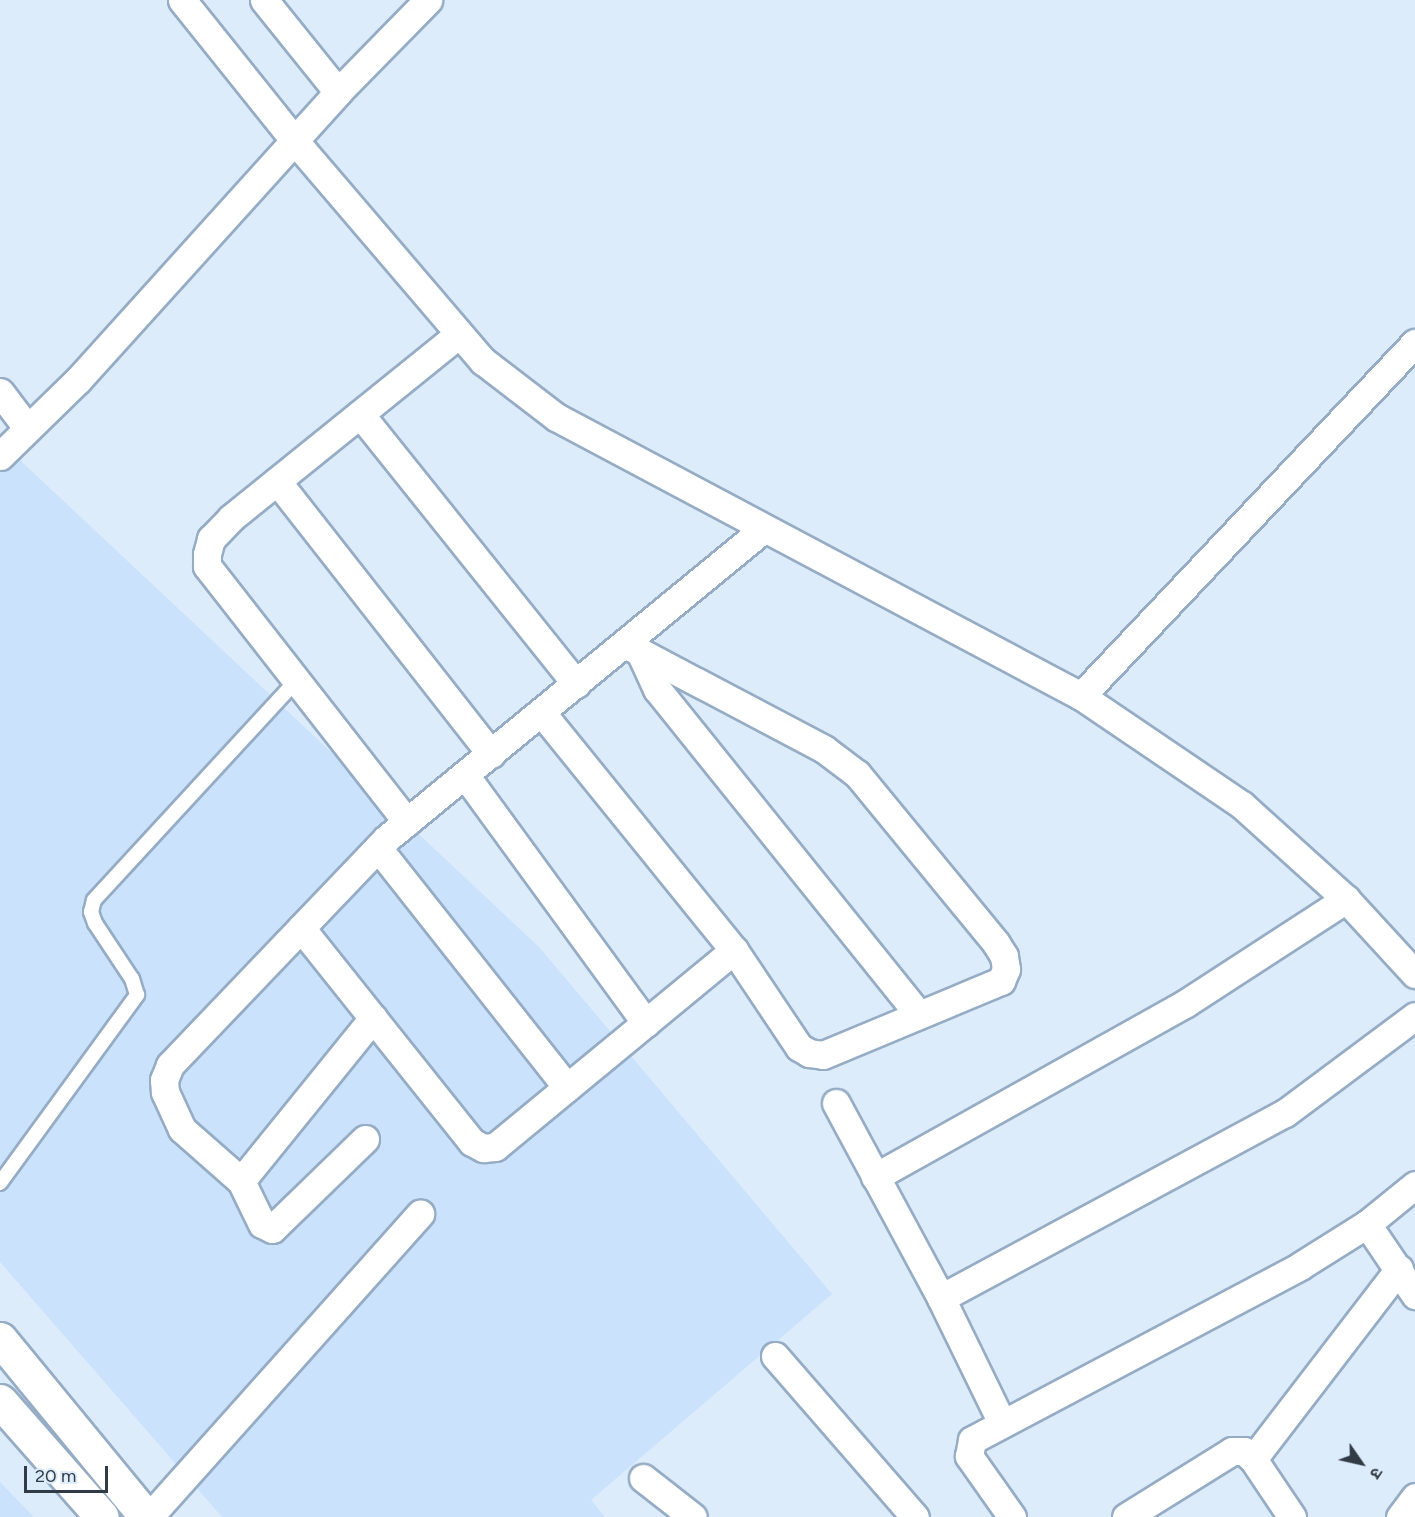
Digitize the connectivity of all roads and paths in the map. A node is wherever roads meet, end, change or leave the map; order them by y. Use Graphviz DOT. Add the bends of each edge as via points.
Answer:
graph roads {
  1 [pos="182,0"];
  2 [pos="264,0"];
  3 [pos="427,0"];
  4 [pos="338,92"];
  5 [pos="294,140"];
  6 [pos="459,334"];
  7 [pos="1415,343"];
  8 [pos="0,392"];
  9 [pos="360,414"];
  10 [pos="28,429"];
  11 [pos="0,456"];
  12 [pos="277,481"];
  13 [pos="764,528"];
  14 [pos="632,648"];
  15 [pos="296,681"];
  16 [pos="576,684"];
  17 [pos="1081,696"];
  18 [pos="541,712"];
  19 [pos="491,754"];
  20 [pos="465,775"];
  21 [pos="407,822"];
  22 [pos="378,848"];
  23 [pos="1346,899"];
  24 [pos="301,928"];
  25 [pos="734,950"];
  26 [pos="1415,974"];
  27 [pos="918,1014"];
  28 [pos="1415,1016"];
  29 [pos="373,1018"];
  30 [pos="646,1023"];
  31 [pos="567,1087"];
  32 [pos="836,1103"];
  33 [pos="365,1138"];
  34 [pos="875,1177"];
  35 [pos="241,1181"];
  36 [pos="0,1183"];
  37 [pos="1415,1185"];
  38 [pos="420,1214"];
  39 [pos="1367,1224"];
  40 [pos="1399,1269"];
  41 [pos="1415,1295"];
  42 [pos="941,1298"];
  43 [pos="0,1339"];
  44 [pos="775,1356"];
  45 [pos="0,1401"];
  46 [pos="1002,1423"];
  47 [pos="1253,1460"];
  48 [pos="643,1478"];
  49 [pos="1415,1497"];
  50 [pos="1289,1516"];
  51 [pos="102,1517"];
  52 [pos="147,1517"];
  53 [pos="693,1517"];
  54 [pos="915,1517"];
  55 [pos="1012,1517"];
  56 [pos="1126,1517"];
  57 [pos="1400,1517"];
  1 -- 5 [label="street"];
  2 -- 4 [label="street"];
  3 -- 4 [label="street"];
  4 -- 5 [label="street"];
  5 -- 6 [label="street"];
  5 -- 10 [label="street" via="78,380"];
  6 -- 9 [label="street"];
  6 -- 13 [label="street" via="483,361 556,417"];
  7 -- 17 [label="street"];
  8 -- 10 [label="street"];
  9 -- 12 [label="street"];
  9 -- 16 [label="street"];
  10 -- 11 [label="street"];
  12 -- 15 [label="street" via="211,539 207,566"];
  12 -- 19 [label="street"];
  13 -- 14 [label="street"];
  13 -- 17 [label="street"];
  14 -- 16 [label="street"];
  14 -- 27 [label="street" via="657,689"];
  14 -- 27 [label="street" via="844,762 901,823 996,943 1006,969 1001,981"];
  15 -- 21 [label="street"];
  15 -- 36 [label="lane" via="94,900 91,912 95,923 132,979 137,995"];
  16 -- 18 [label="street"];
  17 -- 23 [label="street" via="1242,805"];
  18 -- 19 [label="street"];
  18 -- 25 [label="street"];
  19 -- 20 [label="street"];
  20 -- 21 [label="street"];
  20 -- 30 [label="street"];
  21 -- 22 [label="street"];
  22 -- 24 [label="street"];
  22 -- 31 [label="street"];
  23 -- 26 [label="street"];
  23 -- 34 [label="street" via="1186,1003"];
  24 -- 29 [label="street"];
  24 -- 35 [label="street" via="170,1065 164,1080 165,1092 182,1129"];
  25 -- 27 [label="street" via="799,1047 809,1053 823,1055"];
  25 -- 30 [label="street"];
  28 -- 42 [label="street" via="1285,1113"];
  29 -- 31 [label="street" via="472,1142 483,1148 495,1147"];
  29 -- 35 [label="street"];
  30 -- 31 [label="street"];
  32 -- 34 [label="street"];
  33 -- 35 [label="street" via="272,1230 262,1224"];
  34 -- 42 [label="street"];
  37 -- 39 [label="street"];
  38 -- 52 [label="street"];
  39 -- 40 [label="street"];
  39 -- 46 [label="street" via="1300,1266"];
  40 -- 41 [label="street"];
  40 -- 47 [label="street"];
  42 -- 46 [label="street"];
  43 -- 52 [label="street"];
  44 -- 54 [label="street"];
  45 -- 51 [label="street"];
  46 -- 55 [label="street" via="972,1440 969,1456"];
  47 -- 50 [label="street"];
  47 -- 56 [label="street" via="1244,1451 1232,1451"];
  48 -- 53 [label="street"];
  49 -- 57 [label="street"];
}
